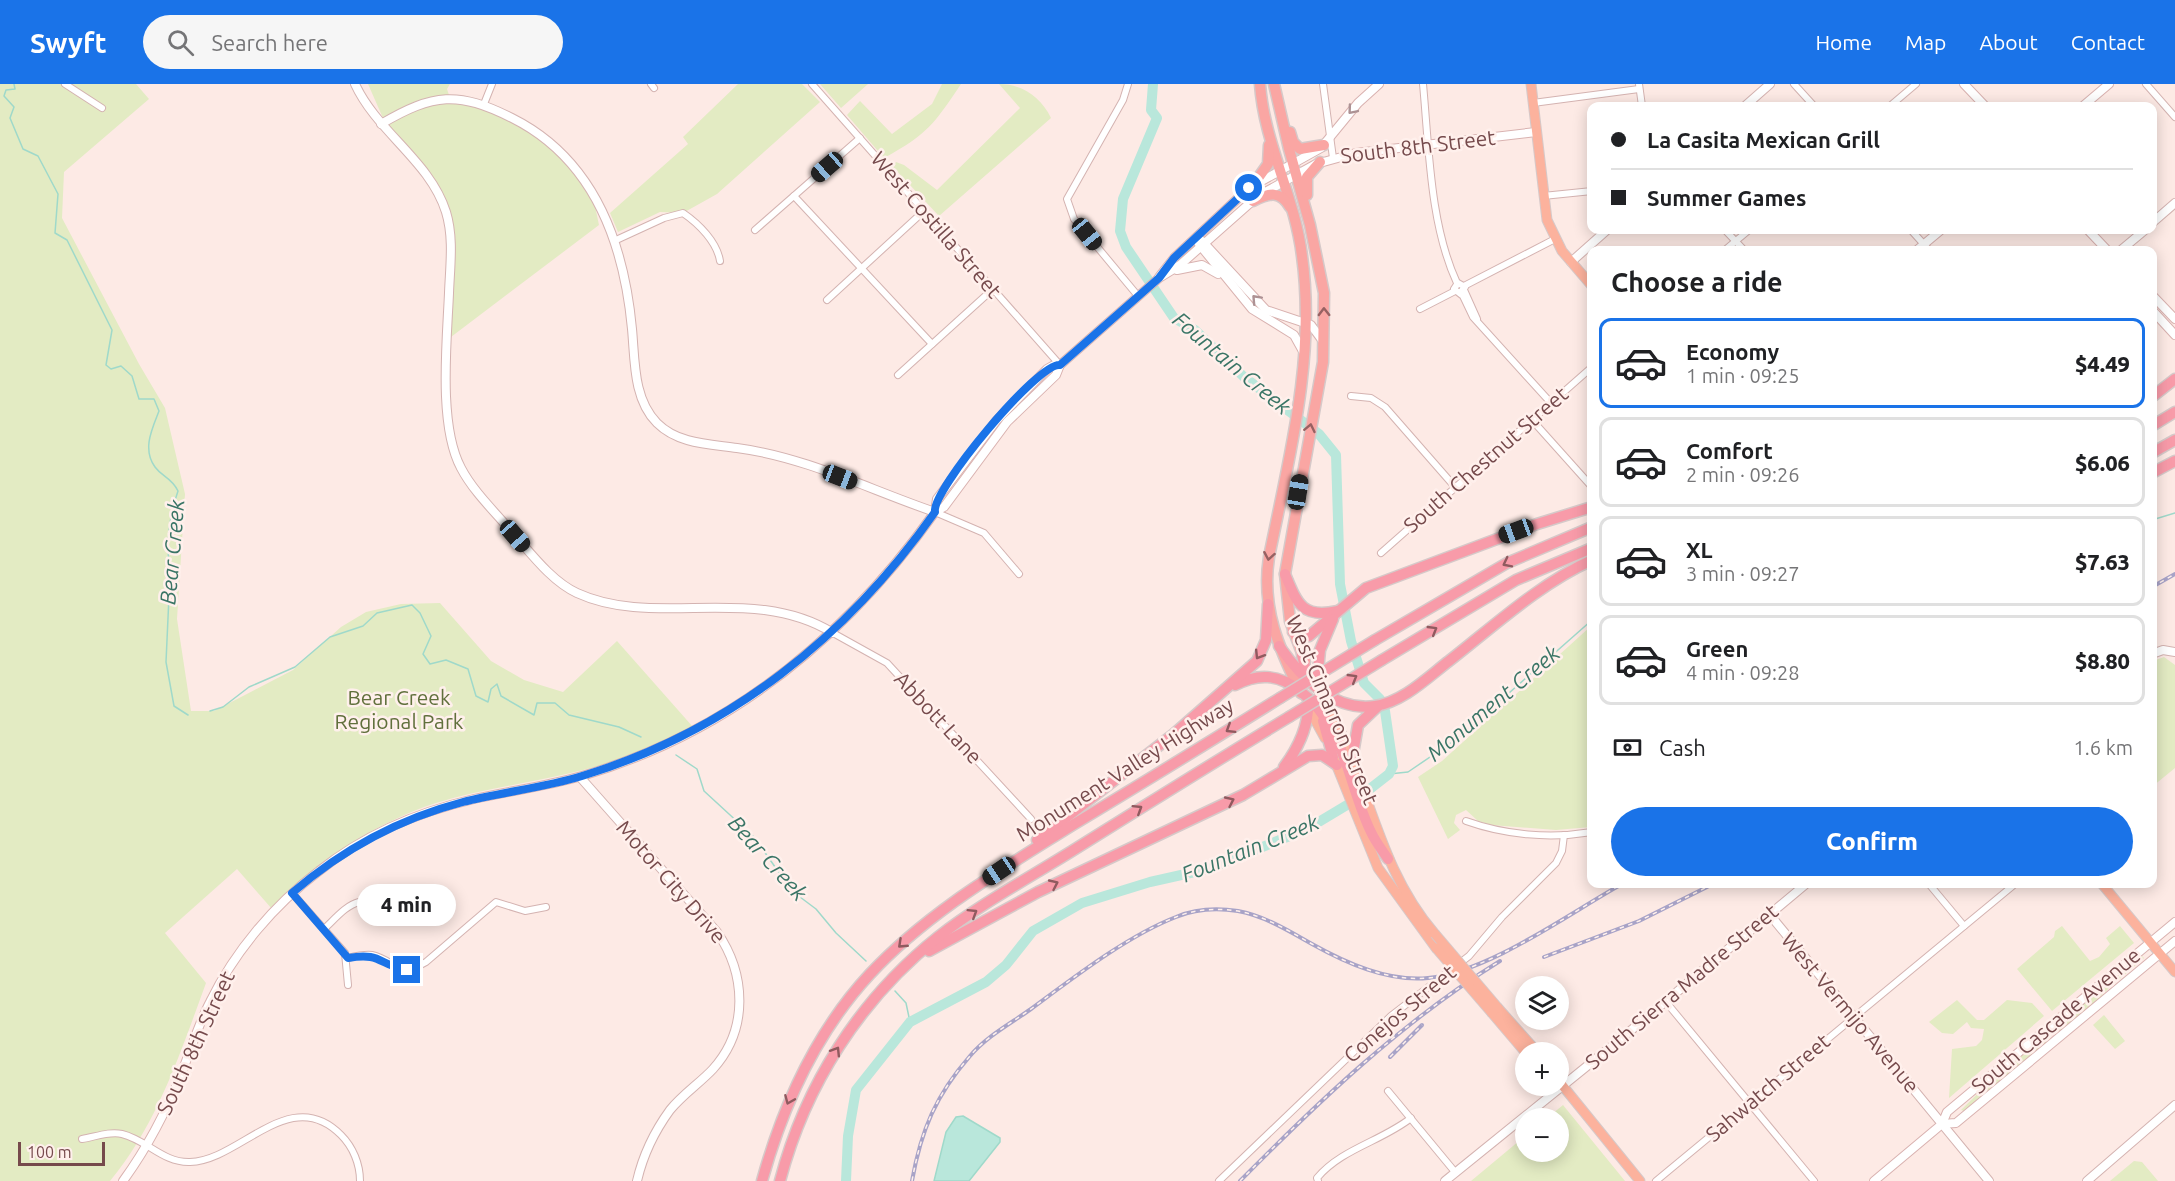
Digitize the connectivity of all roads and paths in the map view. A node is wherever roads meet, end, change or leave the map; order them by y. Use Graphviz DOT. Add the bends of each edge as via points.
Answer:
graph roads {
  1 [pos="65,84"];
  2 [pos="355,84"];
  3 [pos="492,84"];
  4 [pos="812,84"];
  5 [pos="1128,84"];
  6 [pos="1262,84"];
  7 [pos="1274,84"];
  8 [pos="1323,84"];
  9 [pos="1379,84"];
  10 [pos="1424,84"];
  11 [pos="1531,84"];
  12 [pos="1794,84"];
  13 [pos="1916,84"];
  14 [pos="1964,84"];
  15 [pos="2109,84"];
  16 [pos="2146,84"];
  17 [pos="1639,86"];
  18 [pos="1766,86"];
  19 [pos="1641,102"];
  20 [pos="1749,102"];
  21 [pos="1810,102"];
  22 [pos="1895,102"];
  23 [pos="1980,102"];
  24 [pos="2088,102"];
  25 [pos="1533,103"];
  26 [pos="484,104"];
  27 [pos="1263,104"];
  28 [pos="102,108"];
  29 [pos="2175,117"];
  30 [pos="381,124"];
  31 [pos="1536,132"];
  32 [pos="860,138"];
  33 [pos="1326,143"];
  34 [pos="1428,144"];
  35 [pos="1333,158"];
  36 [pos="1320,162"];
  37 [pos="1289,170"];
  38 [pos="1254,184"];
  39 [pos="1587,192"];
  40 [pos="794,196"];
  41 [pos="1543,196"];
  42 [pos="1253,201"];
  43 [pos="2175,203"];
  44 [pos="924,211"];
  45 [pos="1295,215"];
  46 [pos="2157,219"];
  47 [pos="1311,225"];
  48 [pos="755,230"];
  49 [pos="1602,234"];
  50 [pos="1729,234"];
  51 [pos="1744,234"];
  52 [pos="1937,234"];
  53 [pos="2092,234"];
  54 [pos="2140,234"];
  55 [pos="1197,237"];
  56 [pos="1555,239"];
  57 [pos="614,241"];
  58 [pos="1735,241"];
  59 [pos="1203,245"];
  60 [pos="1589,246"];
  61 [pos="1729,246"];
  62 [pos="1740,246"];
  63 [pos="1925,246"];
  64 [pos="2103,246"];
  65 [pos="2126,246"];
  66 [pos="1587,248"];
  67 [pos="720,261"];
  68 [pos="1571,262"];
  69 [pos="863,268"];
  70 [pos="1171,272"];
  71 [pos="1159,278"];
  72 [pos="1587,280"];
  73 [pos="1229,282"];
  74 [pos="1460,288"];
  75 [pos="993,289"];
  76 [pos="1141,293"];
  77 [pos="827,300"];
  78 [pos="2157,300"];
  79 [pos="1420,309"];
  80 [pos="2157,315"];
  81 [pos="2175,319"];
  82 [pos="1307,323"];
  83 [pos="2175,335"];
  84 [pos="932,344"];
  85 [pos="1324,350"];
  86 [pos="1305,359"];
  87 [pos="1060,365"];
  88 [pos="1587,371"];
  89 [pos="2175,373"];
  90 [pos="898,375"];
  91 [pos="2175,379"];
  92 [pos="2164,387"];
  93 [pos="2157,393"];
  94 [pos="1351,396"];
  95 [pos="1551,403"];
  96 [pos="2175,412"];
  97 [pos="1532,420"];
  98 [pos="2157,423"];
  99 [pos="2175,440"];
  100 [pos="2157,450"];
  101 [pos="2175,461"];
  102 [pos="2157,470"];
  103 [pos="1587,481"];
  104 [pos="1455,487"];
  105 [pos="1587,509"];
  106 [pos="935,512"];
  107 [pos="1587,529"];
  108 [pos="1587,550"];
  109 [pos="1381,553"];
  110 [pos="1587,563"];
  111 [pos="1019,574"];
  112 [pos="1285,574"];
  113 [pos="1268,604"];
  114 [pos="1332,616"];
  115 [pos="1293,632"];
  116 [pos="833,633"];
  117 [pos="1279,646"];
  118 [pos="2157,652"];
  119 [pos="2175,652"];
  120 [pos="1316,686"];
  121 [pos="1222,693"];
  122 [pos="1306,698"];
  123 [pos="1363,711"];
  124 [pos="1322,714"];
  125 [pos="1342,760"];
  126 [pos="1282,769"];
  127 [pos="580,777"];
  128 [pos="1031,819"];
  129 [pos="1466,821"];
  130 [pos="1587,833"];
  131 [pos="1564,835"];
  132 [pos="1388,859"];
  133 [pos="999,871"];
  134 [pos="1801,888"];
  135 [pos="1932,888"];
  136 [pos="2010,888"];
  137 [pos="2105,888"];
  138 [pos="292,893"];
  139 [pos="546,907"];
  140 [pos="414,908"];
  141 [pos="1770,915"];
  142 [pos="2175,922"];
  143 [pos="1964,926"];
  144 [pos="324,929"];
  145 [pos="2175,941"];
  146 [pos="2151,942"];
  147 [pos="2160,953"];
  148 [pos="348,958"];
  149 [pos="910,962"];
  150 [pos="2175,972"];
  151 [pos="348,985"];
  152 [pos="1665,1002"];
  153 [pos="1495,1011"];
  154 [pos="1854,1017"];
  155 [pos="2048,1028"];
  156 [pos="2057,1039"];
  157 [pos="1519,1042"];
  158 [pos="1527,1042"];
  159 [pos="1569,1077"];
  160 [pos="1388,1091"];
  161 [pos="1569,1095"];
  162 [pos="1546,1096"];
  163 [pos="1750,1103"];
  164 [pos="2175,1105"];
  165 [pos="1411,1118"];
  166 [pos="1942,1125"];
  167 [pos="82,1139"];
  168 [pos="147,1146"];
  169 [pos="1455,1173"];
  170 [pos="123,1181"];
  171 [pos="360,1181"];
  172 [pos="637,1181"];
  173 [pos="762,1181"];
  174 [pos="780,1181"];
  175 [pos="1219,1181"];
  176 [pos="1318,1181"];
  177 [pos="1445,1181"];
  178 [pos="1640,1181"];
  179 [pos="1656,1181"];
  180 [pos="1815,1181"];
  181 [pos="1874,1181"];
  182 [pos="1989,1181"];
  183 [pos="2086,1181"];
  1 -- 28 [label="street"];
  2 -- 30 [label="street"];
  3 -- 26 [label="street"];
  4 -- 32 [label="street, West Costilla Street"];
  5 -- 76 [label="street" via="1123,100 1067,199 1074,219"];
  6 -- 27 [label="highway, West Cimarron Street"];
  6 -- 37 [label="highway"];
  7 -- 33 [label="highway" via="1295,145 1305,150"];
  7 -- 37 [label="highway, West Cimarron Street"];
  8 -- 33 [label="street"];
  9 -- 33 [label="main road, one-way"];
  10 -- 34 [label="street"];
  11 -- 25 [label="main road"];
  12 -- 21 [label="street"];
  13 -- 22 [label="street"];
  14 -- 23 [label="main road"];
  15 -- 24 [label="main road"];
  16 -- 29 [label="street"];
  17 -- 19 [label="street"];
  17 -- 25 [label="street"];
  18 -- 20 [label="street"];
  25 -- 31 [label="main road"];
  26 -- 30 [label="street" via="438,99"];
  26 -- 57 [label="street" via="527,126 563,152 584,178"];
  27 -- 37 [label="highway, West Cimarron Street"];
  27 -- 38 [label="highway" via="1270,157"];
  30 -- 116 [label="street" via="432,183 448,221 451,247 446,370 456,457 474,488 529,552 568,588 589,597 639,606 775,610 804,617"];
  31 -- 34 [label="main road, South 8th Street"];
  31 -- 41 [label="main road"];
  32 -- 40 [label="street"];
  32 -- 44 [label="street, West Costilla Street"];
  33 -- 35 [label="street"];
  33 -- 37 [label="main road"];
  34 -- 35 [label="main road, South 8th Street"];
  34 -- 74 [label="street" via="1442,244"];
  35 -- 36 [label="main road, South 8th Street"];
  36 -- 37 [label="main road, South 8th Street"];
  36 -- 47 [label="highway" via="1306,180"];
  37 -- 38 [label="main road, South 8th Street"];
  37 -- 42 [label="main road, South 8th Street"];
  37 -- 45 [label="highway, West Cimarron Street"];
  37 -- 47 [label="highway, West Cimarron Street"];
  38 -- 55 [label="main road, South 8th Street"];
  39 -- 41 [label="street"];
  40 -- 48 [label="street"];
  40 -- 69 [label="street"];
  41 -- 56 [label="main road"];
  42 -- 45 [label="highway" via="1278,194"];
  42 -- 59 [label="main road, South 8th Street"];
  43 -- 46 [label="street"];
  44 -- 69 [label="street"];
  44 -- 75 [label="street, West Costilla Street"];
  45 -- 82 [label="highway, West Cimarron Street"];
  85 -- 47 [label="highway, West Cimarron Street, one-way" via="1324,293"];
  49 -- 60 [label="street"];
  50 -- 58 [label="street"];
  51 -- 58 [label="street"];
  52 -- 63 [label="main road"];
  53 -- 64 [label="main road"];
  54 -- 65 [label="street"];
  55 -- 59 [label="main road"];
  55 -- 71 [label="main road, South 8th Street"];
  56 -- 68 [label="main road"];
  56 -- 74 [label="street"];
  57 -- 67 [label="street" via="683,213 718,250"];
  57 -- 106 [label="street" via="627,281 639,391 651,417 664,430 689,441 798,462"];
  58 -- 61 [label="street"];
  58 -- 62 [label="street"];
  59 -- 70 [label="main road, South 8th Street"];
  59 -- 73 [label="main road"];
  82 -- 59 [label="main road, one-way" via="1266,309"];
  66 -- 68 [label="street"];
  68 -- 72 [label="main road"];
  69 -- 77 [label="street"];
  69 -- 84 [label="street"];
  70 -- 71 [label="main road, South 8th Street"];
  70 -- 73 [label="main road" via="1202,265"];
  71 -- 76 [label="main road, South 8th Street"];
  73 -- 86 [label="main road" via="1256,313 1294,335"];
  74 -- 79 [label="street"];
  74 -- 95 [label="street" via="1470,313"];
  75 -- 84 [label="street"];
  75 -- 87 [label="street, West Costilla Street"];
  76 -- 87 [label="main road, South 8th Street"];
  78 -- 81 [label="main road"];
  80 -- 83 [label="main road"];
  82 -- 85 [label="main road" via="1319,333"];
  82 -- 86 [label="highway, West Cimarron Street"];
  84 -- 90 [label="street"];
  112 -- 85 [label="highway, West Cimarron Street, one-way"];
  86 -- 113 [label="highway, West Cimarron Street, one-way" via="1267,572"];
  87 -- 106 [label="main road, South 8th Street" via="1056,375 1007,422 944,507"];
  88 -- 95 [label="street, South Chestnut Street"];
  89 -- 92 [label="highway"];
  91 -- 92 [label="highway"];
  92 -- 93 [label="highway"];
  94 -- 104 [label="street" via="1379,402"];
  95 -- 97 [label="street, South Chestnut Street"];
  96 -- 98 [label="highway"];
  97 -- 103 [label="street"];
  97 -- 104 [label="street, South Chestnut Street"];
  99 -- 100 [label="highway"];
  101 -- 102 [label="highway"];
  104 -- 109 [label="street, South Chestnut Street"];
  105 -- 114 [label="highway" via="1360,591"];
  106 -- 111 [label="street" via="984,533"];
  106 -- 116 [label="main road, South 8th Street" via="889,575"];
  107 -- 133 [label="highway, Monument Valley Highway, one-way, bridge" via="1507,563"];
  149 -- 108 [label="highway, Monument Valley Highway, one-way, bridge" via="963,920 1288,717 1516,580"];
  110 -- 123 [label="highway" via="1553,582 1400,696"];
  112 -- 114 [label="highway" via="1305,609"];
  112 -- 115 [label="highway, West Cimarron Street"];
  113 -- 117 [label="highway, West Cimarron Street"];
  113 -- 121 [label="highway, one-way" via="1266,640 1261,654"];
  114 -- 115 [label="highway" via="1309,636"];
  114 -- 120 [label="highway" via="1320,650"];
  115 -- 120 [label="highway, West Cimarron Street"];
  116 -- 127 [label="main road, South 8th Street" via="759,690 685,735 626,762"];
  116 -- 128 [label="street, Abbott Lane" via="887,663"];
  117 -- 120 [label="highway"];
  117 -- 122 [label="highway, West Cimarron Street"];
  118 -- 119 [label="street"];
  120 -- 122 [label="highway"];
  120 -- 123 [label="highway"];
  120 -- 124 [label="highway"];
  120 -- 125 [label="main road, West Cimarron Street"];
  121 -- 122 [label="highway" via="1245,680 1264,676 1283,680"];
  121 -- 133 [label="highway"];
  122 -- 124 [label="highway"];
  122 -- 125 [label="main road, West Cimarron Street"];
  122 -- 126 [label="highway" via="1298,746"];
  123 -- 125 [label="highway"];
  124 -- 125 [label="highway"];
  125 -- 126 [label="highway" via="1315,754"];
  125 -- 132 [label="highway"];
  125 -- 153 [label="main road, West Cimarron Street, bridge" via="1372,855 1394,892 1436,948"];
  149 -- 126 [label="highway, one-way" via="1038,892 1253,789"];
  127 -- 138 [label="main road, South 8th Street" via="416,816 347,851"];
  127 -- 172 [label="street, Motor City Drive" via="717,932 734,960 740,992 738,1021 727,1049 661,1123"];
  129 -- 131 [label="street" via="1516,833"];
  130 -- 131 [label="street"];
  131 -- 175 [label="street, Conejos Street" via="1556,863 1469,956 1391,1016"];
  132 -- 153 [label="main road, West Cimarron Street, bridge" via="1413,904"];
  133 -- 173 [label="highway, Monument Valley Highway, one-way" via="908,939 847,1002 793,1092"];
  134 -- 141 [label="street, South Sierra Madre Street"];
  135 -- 143 [label="street"];
  136 -- 143 [label="street, Sahwatch Street"];
  137 -- 146 [label="main road"];
  138 -- 144 [label="street"];
  138 -- 168 [label="main road, South 8th Street" via="258,929 219,985"];
  139 -- 148 [label="street" via="525,911 496,902 414,968 395,967 369,955"];
  140 -- 144 [label="street" via="390,912 370,902 357,902"];
  141 -- 152 [label="street, South Sierra Madre Street"];
  141 -- 154 [label="street, West Vermijo Avenue"];
  142 -- 146 [label="main road, South Cascade Avenue"];
  143 -- 154 [label="street, Sahwatch Street"];
  144 -- 148 [label="street"];
  145 -- 147 [label="main road, South Cascade Avenue"];
  146 -- 147 [label="main road"];
  146 -- 155 [label="main road, South Cascade Avenue"];
  147 -- 150 [label="main road"];
  147 -- 156 [label="main road, South Cascade Avenue"];
  148 -- 151 [label="street"];
  174 -- 149 [label="highway, Monument Valley Highway, one-way" via="802,1114 831,1060 861,1015"];
  152 -- 159 [label="street, South Sierra Madre Street"];
  152 -- 163 [label="street"];
  153 -- 157 [label="main road, West Cimarron Street"];
  153 -- 158 [label="main road, West Cimarron Street"];
  154 -- 163 [label="street, Sahwatch Street"];
  154 -- 166 [label="street, West Vermijo Avenue"];
  155 -- 156 [label="street"];
  155 -- 166 [label="main road, South Cascade Avenue" via="1947,1112"];
  156 -- 166 [label="main road, South Cascade Avenue" via="1956,1123"];
  160 -- 165 [label="street"];
  161 -- 178 [label="main road"];
  162 -- 169 [label="street, South Sierra Madre Street"];
  163 -- 179 [label="street, Sahwatch Street"];
  163 -- 180 [label="street"];
  164 -- 183 [label="street"];
  165 -- 169 [label="street"];
  165 -- 176 [label="street" via="1343,1157 1323,1172"];
  166 -- 181 [label="main road, South Cascade Avenue"];
  166 -- 182 [label="street, West Vermijo Avenue"];
  167 -- 168 [label="street" via="115,1133"];
  168 -- 170 [label="main road, South 8th Street"];
  168 -- 171 [label="street" via="172,1160 200,1161 278,1122 305,1118 329,1126 343,1136 358,1163"];
  169 -- 177 [label="street, South Sierra Madre Street"];
}
